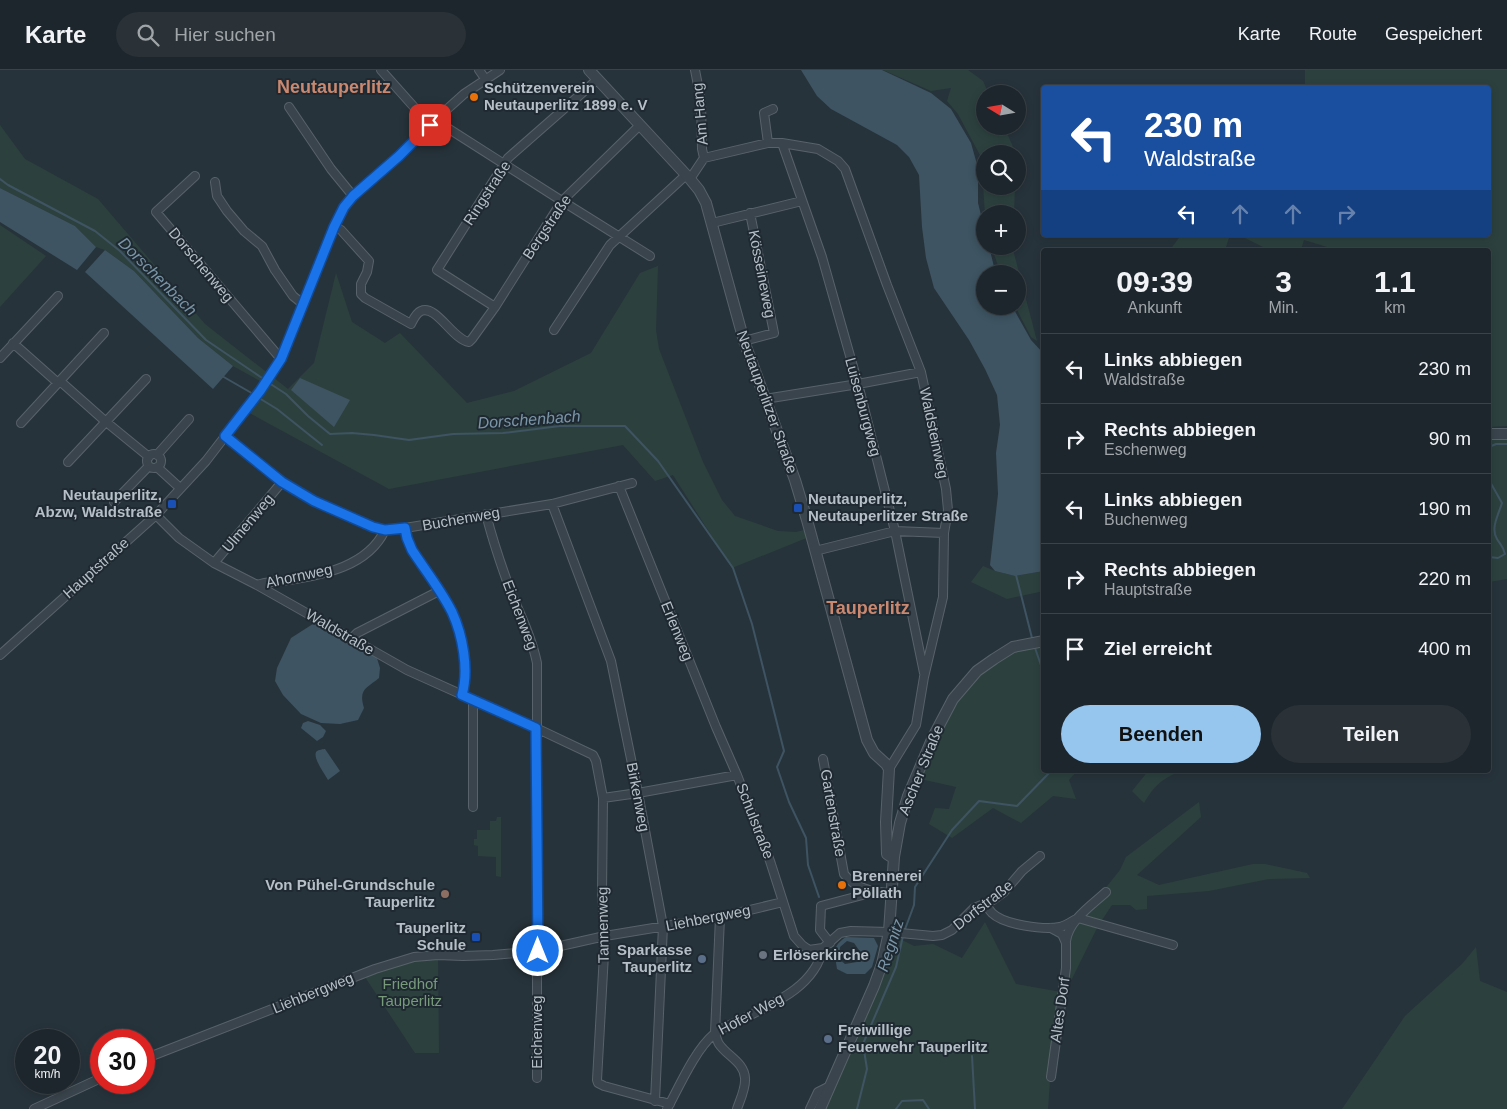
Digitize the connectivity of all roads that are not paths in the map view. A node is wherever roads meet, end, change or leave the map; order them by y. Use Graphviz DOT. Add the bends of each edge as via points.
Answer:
graph roads {
  1 [pos="381,70"];
  2 [pos="480,70"];
  3 [pos="500,70"];
  4 [pos="589,70"];
  5 [pos="695,70"];
  6 [pos="598,79"];
  7 [pos="486,80"];
  8 [pos="289,108"];
  9 [pos="773,109"];
  10 [pos="432,123"];
  11 [pos="640,125"];
  12 [pos="768,143"];
  13 [pos="782,143"];
  14 [pos="704,158"];
  15 [pos="505,165"];
  16 [pos="196,176"];
  17 [pos="688,177"];
  18 [pos="215,182"];
  19 [pos="353,196"];
  20 [pos="562,201"];
  21 [pos="802,201"];
  22 [pos="750,213"];
  23 [pos="712,223"];
  24 [pos="334,227"];
  25 [pos="618,237"];
  26 [pos="650,256"];
  27 [pos="58,296"];
  28 [pos="304,304"];
  29 [pos="495,307"];
  30 [pos="554,330"];
  31 [pos="104,333"];
  32 [pos="744,341"];
  33 [pos="14,343"];
  34 [pos="0,358"];
  35 [pos="281,359"];
  36 [pos="921,372"];
  37 [pos="146,379"];
  38 [pos="59,382"];
  39 [pos="858,384"];
  40 [pos="765,399"];
  41 [pos="189,420"];
  42 [pos="105,421"];
  43 [pos="21,423"];
  44 [pos="1491,434"];
  45 [pos="1507,434"];
  46 [pos="225,436"];
  47 [pos="157,455"];
  48 [pos="149,457"];
  49 [pos="68,462"];
  50 [pos="156,466"];
  51 [pos="282,482"];
  52 [pos="632,483"];
  53 [pos="182,486"];
  54 [pos="619,486"];
  55 [pos="114,502"];
  56 [pos="552,504"];
  57 [pos="156,514"];
  58 [pos="486,514"];
  59 [pos="405,528"];
  60 [pos="385,530"];
  61 [pos="895,531"];
  62 [pos="944,532"];
  63 [pos="816,551"];
  64 [pos="214,563"];
  65 [pos="257,585"];
  66 [pos="439,591"];
  67 [pos="352,638"];
  68 [pos="1041,641"];
  69 [pos="0,655"];
  70 [pos="924,677"];
  71 [pos="462,695"];
  72 [pos="472,700"];
  73 [pos="536,728"];
  74 [pos="823,759"];
  75 [pos="889,769"];
  76 [pos="737,775"];
  77 [pos="638,793"];
  78 [pos="603,798"];
  79 [pos="473,807"];
  80 [pos="1040,856"];
  81 [pos="894,857"];
  82 [pos="875,892"];
  83 [pos="1106,892"];
  84 [pos="891,893"];
  85 [pos="783,902"];
  86 [pos="985,903"];
  87 [pos="720,917"];
  88 [pos="1078,918"];
  89 [pos="663,926"];
  90 [pos="1049,928"];
  91 [pos="889,932"];
  92 [pos="605,936"];
  93 [pos="830,944"];
  94 [pos="1066,944"];
  95 [pos="1173,945"];
  96 [pos="823,948"];
  97 [pos="538,951"];
  98 [pos="715,1033"];
  99 [pos="155,1055"];
  100 [pos="1051,1077"];
  101 [pos="537,1078"];
  102 [pos="90,1083"];
  103 [pos="830,1086"];
  104 [pos="655,1101"];
  105 [pos="668,1106"];
  106 [pos="34,1109"];
  107 [pos="737,1109"];
  108 [pos="810,1109"];
  109 [pos="820,1109"];
  1 -- 10 [label="street"];
  2 -- 7 [label="street"];
  3 -- 7 [label="street, Hauptstraße"];
  4 -- 6 [label="street"];
  5 -- 14 [label="street, Am Hang"];
  6 -- 11 [label="street"];
  6 -- 15 [label="street, Ringstraße" via="508,158"];
  7 -- 10 [label="street, Hauptstraße" via="464,94"];
  8 -- 19 [label="street"];
  9 -- 12 [label="street" via="764,113"];
  10 -- 15 [label="street"];
  10 -- 19 [label="street, Hauptstraße"];
  11 -- 17 [label="street"];
  11 -- 20 [label="street, Bergstraße"];
  12 -- 13 [label="street, Waldsteinweg"];
  12 -- 14 [label="street, Waldsteinweg"];
  13 -- 21 [label="street, Luisenburgweg"];
  13 -- 36 [label="street, Waldsteinweg" via="818,149 845,169"];
  14 -- 17 [label="street"];
  15 -- 20 [label="street"];
  15 -- 29 [label="street, Ringstraße" via="438,270"];
  16 -- 35 [label="street, Dorschenweg" via="156,212"];
  17 -- 23 [label="street, Neutauperlitzer Straße" via="706,203"];
  17 -- 25 [label="street"];
  18 -- 28 [label="street" via="217,196 227,211 244,232 262,246 274,270 293,296"];
  19 -- 24 [label="street, Hauptstraße"];
  20 -- 25 [label="street"];
  20 -- 29 [label="street, Bergstraße"];
  21 -- 22 [label="street, Kösseineweg"];
  21 -- 39 [label="street, Luisenburgweg" via="822,257"];
  22 -- 23 [label="street, Kösseineweg"];
  22 -- 32 [label="street, Kösseineweg" via="774,333"];
  23 -- 32 [label="street, Neutauperlitzer Straße"];
  24 -- 28 [label="street, Hauptstraße"];
  24 -- 29 [label="street, Bergstraße" via="341,230 369,261 360,289 364,298 411,324 422,310 432,312 461,339 469,342"];
  25 -- 26 [label="street"];
  25 -- 30 [label="street"];
  27 -- 33 [label="street"];
  28 -- 35 [label="street, Hauptstraße"];
  31 -- 38 [label="street"];
  32 -- 40 [label="street, Neutauperlitzer Straße"];
  33 -- 34 [label="street"];
  33 -- 38 [label="street"];
  35 -- 46 [label="street, Hauptstraße"];
  36 -- 39 [label="street"];
  36 -- 62 [label="street, Waldsteinweg" via="946,490 948,510"];
  37 -- 42 [label="street"];
  38 -- 42 [label="street"];
  38 -- 43 [label="street"];
  39 -- 40 [label="street"];
  39 -- 61 [label="street, Luisenburgweg"];
  40 -- 63 [label="street, Neutauperlitzer Straße" via="795,480"];
  41 -- 47 [label="street"];
  42 -- 48 [label="street"];
  42 -- 49 [label="street"];
  44 -- 45 [label="street"];
  46 -- 51 [label="street, Buchenweg"];
  46 -- 53 [label="street, Hauptstraße"];
  47 -- 48 [label="street"];
  47 -- 50 [label="street" via="160,460"];
  48 -- 50 [label="street" via="148,462"];
  50 -- 53 [label="street"];
  50 -- 55 [label="street"];
  51 -- 60 [label="street, Buchenweg" via="345,516"];
  51 -- 64 [label="street, Ulmenweg"];
  52 -- 54 [label="street, Buchenweg"];
  53 -- 57 [label="street, Hauptstraße"];
  54 -- 56 [label="street, Buchenweg"];
  54 -- 76 [label="street, Erlenweg"];
  56 -- 58 [label="street, Buchenweg"];
  56 -- 77 [label="street, Birkenweg" via="611,661"];
  57 -- 64 [label="street, Waldstraße" via="179,538"];
  57 -- 69 [label="street, Hauptstraße"];
  58 -- 59 [label="street, Buchenweg"];
  58 -- 73 [label="street, Eichenweg" via="498,558 534,646 537,663"];
  59 -- 60 [label="street, Buchenweg"];
  59 -- 66 [label="street" via="412,550"];
  60 -- 65 [label="street, Ahornweg" via="375,547 348,565"];
  61 -- 62 [label="street"];
  61 -- 63 [label="street"];
  61 -- 70 [label="street, Luisenburgweg"];
  62 -- 70 [label="street, Waldsteinweg" via="943,597"];
  63 -- 75 [label="street, Neutauperlitzer Straße" via="867,740"];
  64 -- 65 [label="street, Waldstraße"];
  65 -- 67 [label="street, Waldstraße"];
  66 -- 67 [label="street"];
  66 -- 71 [label="street" via="452,613 460,639 465,663"];
  67 -- 71 [label="street, Waldstraße" via="407,670"];
  68 -- 81 [label="street, Ascher Straße" via="1013,647 994,659 953,699 920,764 908,796"];
  70 -- 75 [label="street, Waldsteinweg" via="916,725"];
  71 -- 72 [label="street, Waldstraße"];
  72 -- 73 [label="street, Waldstraße"];
  72 -- 79 [label="street"];
  73 -- 78 [label="street, Tannenweg" via="592,755"];
  73 -- 97 [label="street, Eichenweg"];
  74 -- 82 [label="street, Gartenstraße" via="844,874 849,881"];
  75 -- 81 [label="street" via="887,854"];
  76 -- 77 [label="street, Schulstraße"];
  76 -- 85 [label="street, Schulstraße"];
  77 -- 78 [label="street, Schulstraße"];
  77 -- 89 [label="street, Birkenweg"];
  78 -- 92 [label="street, Tannenweg"];
  80 -- 86 [label="street, Dorfstraße" via="1004,892"];
  81 -- 84 [label="street, Ascher Straße"];
  82 -- 84 [label="street, Gartenstraße"];
  82 -- 93 [label="street" via="821,906 820,930"];
  83 -- 88 [label="street, Altes Dorf"];
  84 -- 91 [label="street, Ascher Straße"];
  85 -- 87 [label="street, Liehbergweg"];
  85 -- 96 [label="street, Schulstraße" via="794,936 809,950"];
  86 -- 90 [label="street, Altes Dorf" via="992,913 1007,921"];
  86 -- 91 [label="street, Dorfstraße" via="974,908 952,930 942,935"];
  87 -- 89 [label="street, Liehbergweg"];
  87 -- 98 [label="street"];
  88 -- 90 [label="street, Altes Dorf" via="1063,926"];
  88 -- 94 [label="street, Altes Dorf" via="1068,932"];
  88 -- 95 [label="street"];
  89 -- 92 [label="street, Liehbergweg"];
  89 -- 104 [label="street, Birkenweg"];
  90 -- 94 [label="street" via="1062,934"];
  91 -- 93 [label="street, Dorfstraße" via="851,931 840,934"];
  91 -- 103 [label="street, Ascher Straße" via="874,986"];
  92 -- 97 [label="street, Liehbergweg"];
  92 -- 104 [label="street, Tannenweg" via="598,1083"];
  93 -- 96 [label="street, Dorfstraße"];
  94 -- 100 [label="street, Altes Dorf" via="1066,968"];
  96 -- 98 [label="street, Hofer Weg" via="821,958 808,977 793,991"];
  97 -- 99 [label="street, Liehbergweg" via="414,957 375,969"];
  97 -- 101 [label="street, Eichenweg"];
  98 -- 105 [label="street, Hofer Weg" via="696,1056"];
  98 -- 107 [label="street" via="719,1044 744,1073"];
  102 -- 106 [label="street"];
  103 -- 108 [label="street" via="818,1092"];
  103 -- 109 [label="street, Ascher Straße"];
  104 -- 105 [label="street, Tannenweg"];
}
